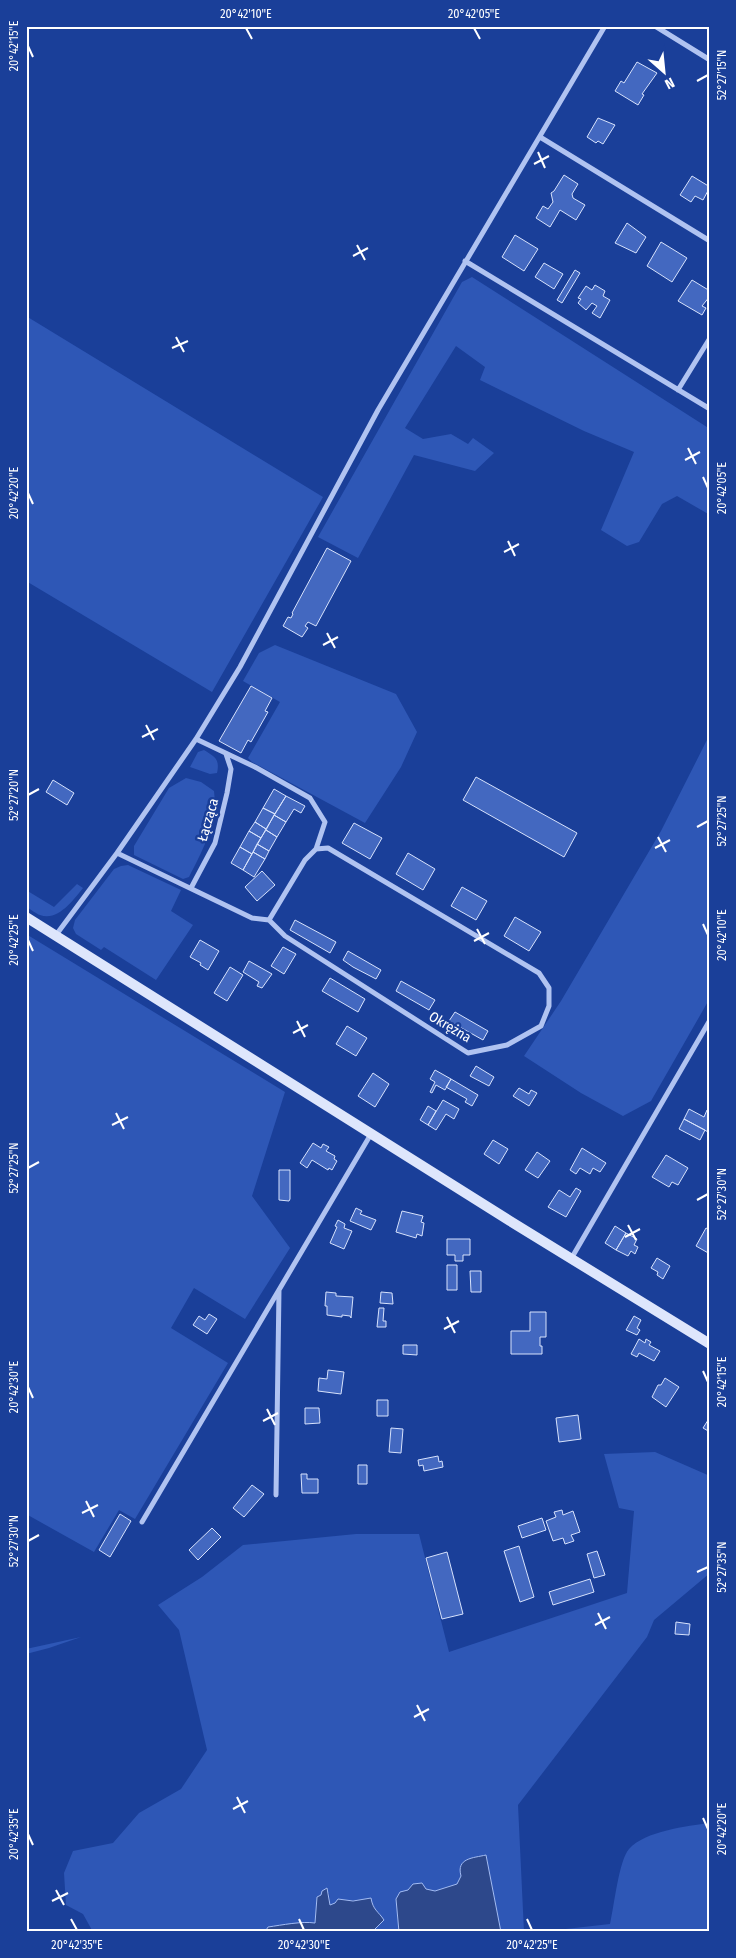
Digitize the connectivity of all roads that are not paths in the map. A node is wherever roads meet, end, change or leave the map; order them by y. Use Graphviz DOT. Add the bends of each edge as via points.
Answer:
graph roads {
  1 [pos="605,26"];
  2 [pos="655,26"];
  3 [pos="710,60"];
  4 [pos="540,137"];
  5 [pos="710,241"];
  6 [pos="465,261"];
  7 [pos="710,338"];
  8 [pos="678,390"];
  9 [pos="710,409"];
  10 [pos="196,739"];
  11 [pos="226,754"];
  12 [pos="316,849"];
  13 [pos="116,853"];
  14 [pos="191,888"];
  15 [pos="26,917"];
  16 [pos="269,920"];
  17 [pos="56,935"];
  18 [pos="710,1020"];
  19 [pos="372,1133"];
  20 [pos="571,1259"];
  21 [pos="280,1289"];
  22 [pos="710,1344"];
  23 [pos="276,1495"];
  24 [pos="142,1522"];
  1 -- 4 [label="street"];
  2 -- 3 [label="street"];
  4 -- 5 [label="street"];
  4 -- 6 [label="street"];
  6 -- 8 [label="street"];
  6 -- 10 [label="street" via="378,410 240,667"];
  7 -- 8 [label="street"];
  8 -- 9 [label="street"];
  10 -- 11 [label="street"];
  10 -- 13 [label="street"];
  11 -- 12 [label="street" via="310,798 324,822"];
  11 -- 14 [label="street, Łącząca" via="231,769 215,843"];
  12 -- 16 [label="street" via="305,860"];
  12 -- 16 [label="street, Okrężna" via="328,848 539,972 549,988 549,1006 541,1026 507,1045 468,1052 285,936"];
  13 -- 14 [label="street"];
  13 -- 17 [label="street"];
  14 -- 16 [label="street" via="252,918"];
  15 -- 17 [label="street"];
  17 -- 19 [label="street"];
  18 -- 20 [label="street"];
  19 -- 20 [label="street"];
  19 -- 21 [label="street"];
  20 -- 22 [label="street"];
  21 -- 23 [label="street"];
  21 -- 24 [label="street"];
}
